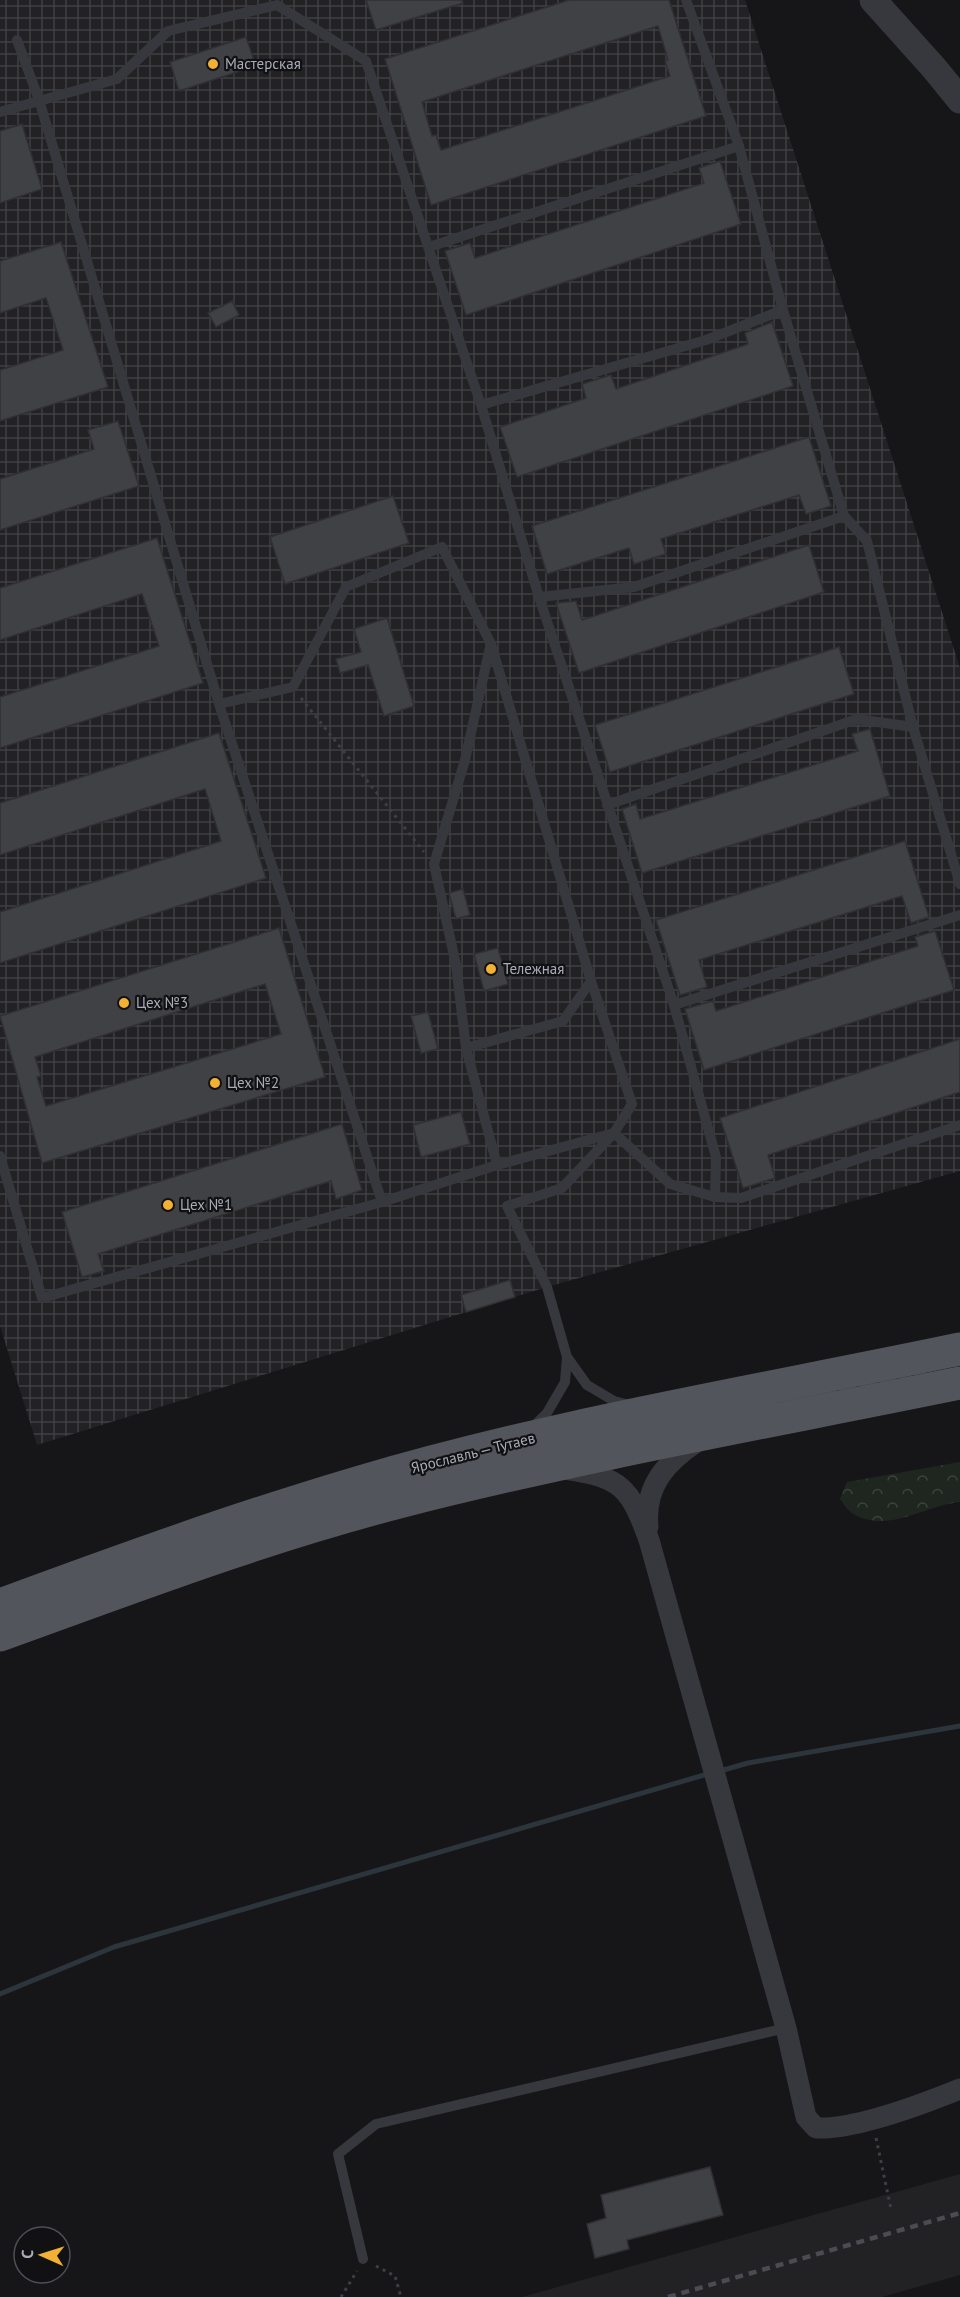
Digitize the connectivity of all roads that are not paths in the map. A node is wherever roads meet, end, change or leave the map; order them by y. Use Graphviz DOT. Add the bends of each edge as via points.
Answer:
graph roads {
  1 [pos="687,0"];
  2 [pos="873,0"];
  3 [pos="276,3"];
  4 [pos="17,40"];
  5 [pos="39,100"];
  6 [pos="960,100"];
  7 [pos="0,111"];
  8 [pos="739,146"];
  9 [pos="429,247"];
  10 [pos="783,310"];
  11 [pos="481,405"];
  12 [pos="844,516"];
  13 [pos="539,597"];
  14 [pos="491,644"];
  15 [pos="219,704"];
  16 [pos="913,727"];
  17 [pos="607,805"];
  18 [pos="960,884"];
  19 [pos="960,915"];
  20 [pos="591,981"];
  21 [pos="674,1005"];
  22 [pos="465,1048"];
  23 [pos="960,1125"];
  24 [pos="614,1133"];
  25 [pos="0,1156"];
  26 [pos="497,1165"];
  27 [pos="715,1197"];
  28 [pos="382,1202"];
  29 [pos="960,1349"];
  30 [pos="567,1357"];
  31 [pos="960,1383"];
  32 [pos="653,1411"];
  33 [pos="708,1434"];
  34 [pos="498,1446"];
  35 [pos="544,1468"];
  36 [pos="649,1540"];
  37 [pos="8,1597"];
  38 [pos="0,1635"];
  39 [pos="786,2028"];
  40 [pos="960,2090"];
  41 [pos="363,2259"];
  1 -- 8 [label="lane"];
  2 -- 6 [label="street"];
  3 -- 5 [label="lane" via="168,31 117,80"];
  3 -- 9 [label="lane" via="366,61"];
  4 -- 5 [label="lane"];
  5 -- 7 [label="lane"];
  5 -- 15 [label="lane"];
  8 -- 9 [label="lane"];
  8 -- 10 [label="lane"];
  9 -- 11 [label="lane"];
  10 -- 11 [label="lane" via="706,340"];
  10 -- 12 [label="lane"];
  11 -- 13 [label="lane"];
  12 -- 13 [label="lane" via="634,587"];
  12 -- 16 [label="lane" via="867,541"];
  13 -- 17 [label="lane"];
  14 -- 15 [label="lane" via="442,547 346,587 293,687"];
  14 -- 20 [label="lane"];
  14 -- 22 [label="lane" via="465,760 434,864 456,965"];
  15 -- 28 [label="lane"];
  16 -- 17 [label="lane" via="857,719"];
  16 -- 18 [label="lane"];
  17 -- 21 [label="lane"];
  19 -- 21 [label="lane"];
  20 -- 22 [label="lane" via="563,1021"];
  20 -- 24 [label="lane" via="632,1104"];
  21 -- 27 [label="lane" via="716,1157"];
  22 -- 26 [label="lane"];
  23 -- 27 [label="lane" via="741,1198"];
  24 -- 26 [label="lane"];
  24 -- 27 [label="lane" via="670,1184"];
  24 -- 30 [label="lane" via="562,1188 507,1206 547,1287"];
  25 -- 28 [label="lane" via="42,1298"];
  26 -- 28 [label="lane"];
  29 -- 32 [label="main road, Ярославль — Тутаев"];
  30 -- 32 [label="lane" via="588,1385 605,1396"];
  30 -- 34 [label="lane" via="565,1382 547,1413 528,1434"];
  31 -- 33 [label="main road, Ярославль — Тутаев"];
  32 -- 34 [label="main road, Ярославль — Тутаев"];
  33 -- 35 [label="main road, Ярославль — Тутаев"];
  33 -- 36 [label="street" via="677,1455 662,1471 651,1494"];
  34 -- 37 [label="main road, Ярославль — Тутаев" via="361,1481"];
  35 -- 36 [label="street" via="608,1478 638,1508"];
  35 -- 38 [label="main road, Ярославль — Тутаев" via="401,1501 243,1548"];
  36 -- 39 [label="street"];
  39 -- 40 [label="street" via="806,2117 816,2128 832,2129"];
  39 -- 41 [label="lane" via="376,2124 338,2154"];
}
